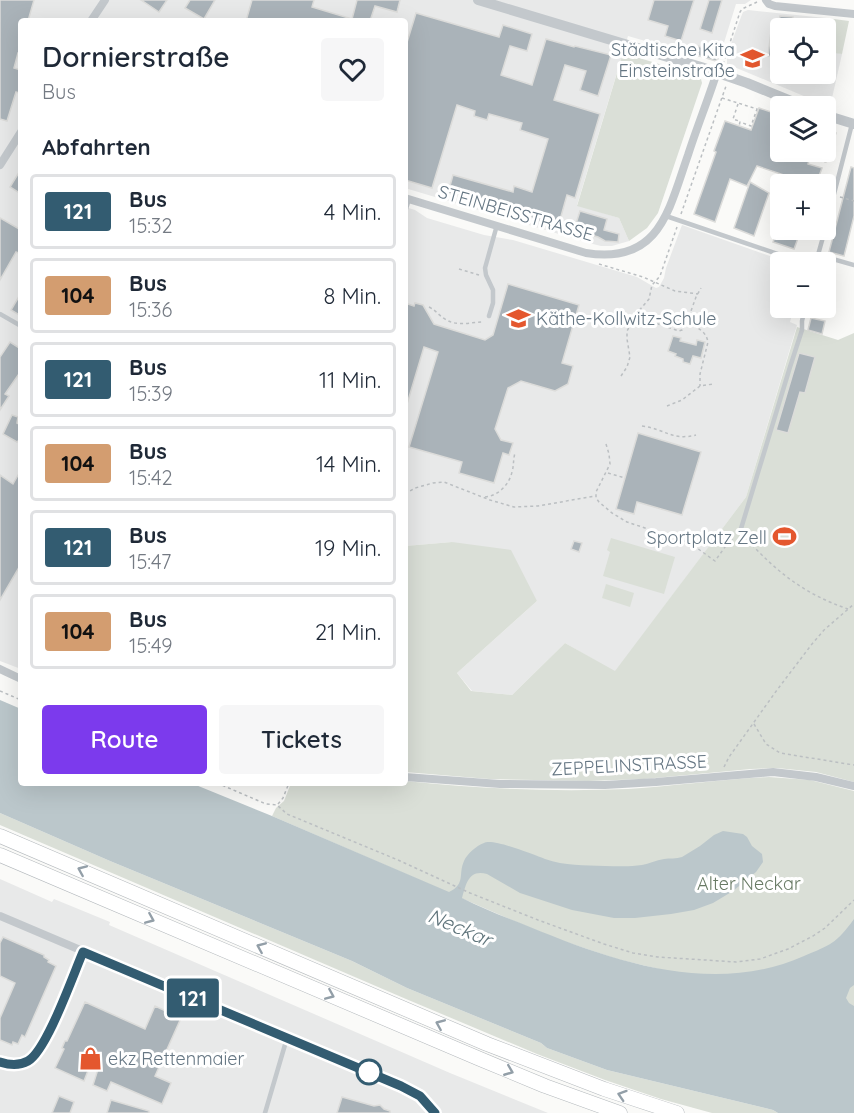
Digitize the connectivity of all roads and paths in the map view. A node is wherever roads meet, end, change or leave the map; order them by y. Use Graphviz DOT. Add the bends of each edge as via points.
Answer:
graph roads {
  1 [pos="105,0"];
  2 [pos="478,0"];
  3 [pos="760,0"];
  4 [pos="766,0"];
  5 [pos="854,14"];
  6 [pos="93,18"];
  7 [pos="719,68"];
  8 [pos="729,77"];
  9 [pos="777,96"];
  10 [pos="722,98"];
  11 [pos="738,104"];
  12 [pos="836,119"];
  13 [pos="740,122"];
  14 [pos="853,124"];
  15 [pos="739,126"];
  16 [pos="18,137"];
  17 [pos="0,165"];
  18 [pos="836,184"];
  19 [pos="836,196"];
  20 [pos="408,198"];
  21 [pos="854,201"];
  22 [pos="666,216"];
  23 [pos="680,220"];
  24 [pos="497,225"];
  25 [pos="772,252"];
  26 [pos="836,260"];
  27 [pos="854,266"];
  28 [pos="459,269"];
  29 [pos="489,282"];
  30 [pos="655,282"];
  31 [pos="701,288"];
  32 [pos="698,294"];
  33 [pos="429,307"];
  34 [pos="0,314"];
  35 [pos="489,316"];
  36 [pos="803,318"];
  37 [pos="633,320"];
  38 [pos="687,323"];
  39 [pos="18,324"];
  40 [pos="621,376"];
  41 [pos="713,384"];
  42 [pos="700,386"];
  43 [pos="667,406"];
  44 [pos="642,426"];
  45 [pos="696,435"];
  46 [pos="606,444"];
  47 [pos="516,453"];
  48 [pos="607,472"];
  49 [pos="625,478"];
  50 [pos="408,492"];
  51 [pos="596,496"];
  52 [pos="481,497"];
  53 [pos="740,532"];
  54 [pos="854,604"];
  55 [pos="848,609"];
  56 [pos="0,669"];
  57 [pos="18,678"];
  58 [pos="0,692"];
  59 [pos="18,699"];
  60 [pos="753,723"];
  61 [pos="854,765"];
  62 [pos="408,777"];
  63 [pos="722,777"];
  64 [pos="224,786"];
  65 [pos="288,786"];
  66 [pos="854,786"];
  67 [pos="277,805"];
  68 [pos="0,836"];
  69 [pos="0,855"];
  70 [pos="854,900"];
  71 [pos="0,916"];
  72 [pos="83,952"];
  73 [pos="287,1038"];
  74 [pos="0,1062"];
  75 [pos="265,1113"];
  76 [pos="435,1113"];
  77 [pos="620,1113"];
  78 [pos="678,1113"];
  1 -- 6 [label="street"];
  2 -- 7 [label="street"];
  3 -- 7 [label="path" via="740,10"];
  4 -- 5 [label="street" via="775,6"];
  7 -- 8 [label="street"];
  7 -- 22 [label="street, STEINBEISSTRASSE"];
  8 -- 9 [label="street"];
  8 -- 10 [label="path"];
  10 -- 11 [label="path"];
  10 -- 23 [label="path"];
  11 -- 13 [label="path" via="733,119"];
  11 -- 13 [label="path" via="757,109 751,126"];
  12 -- 14 [label="street"];
  13 -- 15 [label="path"];
  14 -- 18 [label="lane"];
  16 -- 17 [label="street"];
  19 -- 21 [label="path"];
  20 -- 24 [label="street, STEINBEISSTRASSE"];
  22 -- 23 [label="lane"];
  22 -- 24 [label="street, STEINBEISSTRASSE" via="643,243 614,254 586,253"];
  23 -- 25 [label="lane"];
  23 -- 30 [label="path"];
  24 -- 29 [label="lane" via="486,265"];
  26 -- 27 [label="lane"];
  28 -- 29 [label="path"];
  29 -- 35 [label="lane" via="493,303"];
  30 -- 32 [label="path" via="678,292"];
  30 -- 37 [label="path"];
  31 -- 32 [label="path"];
  32 -- 38 [label="path"];
  33 -- 35 [label="path" via="445,320 458,324 487,323"];
  34 -- 39 [label="lane"];
  36 -- 53 [label="lane"];
  37 -- 38 [label="path" via="679,331"];
  37 -- 40 [label="path" via="627,334 629,359"];
  38 -- 42 [label="path" via="707,339"];
  41 -- 42 [label="path"];
  42 -- 43 [label="path"];
  44 -- 45 [label="path" via="676,437"];
  46 -- 48 [label="path" via="610,462"];
  47 -- 52 [label="path" via="506,485 494,495"];
  48 -- 49 [label="path"];
  48 -- 51 [label="path"];
  50 -- 52 [label="path" via="444,482"];
  51 -- 52 [label="path" via="523,507"];
  51 -- 53 [label="path" via="624,521 688,542 715,561 725,542"];
  53 -- 55 [label="path" via="794,582 823,600"];
  54 -- 55 [label="path"];
  55 -- 60 [label="path" via="812,644"];
  56 -- 57 [label="street"];
  58 -- 59 [label="path"];
  60 -- 61 [label="path" via="766,744 780,753"];
  60 -- 63 [label="path" via="727,761"];
  62 -- 63 [label="street, ZEPPELINSTRASSE" via="575,786"];
  63 -- 66 [label="street, ZEPPELINSTRASSE" via="784,773"];
  64 -- 67 [label="path"];
  65 -- 67 [label="path"];
  67 -- 70 [label="path" via="287,814 470,893 578,936 633,953 736,962 760,959 807,940"];
  78 -- 68 [label="highway, one-way" via="507,1052"];
  69 -- 77 [label="highway, one-way" via="544,1086"];
  71 -- 72 [label="street"];
  72 -- 73 [label="street"];
  72 -- 74 [label="street" via="38,1052 19,1064"];
  73 -- 75 [label="lane"];
  73 -- 76 [label="street" via="408,1089"];
}
